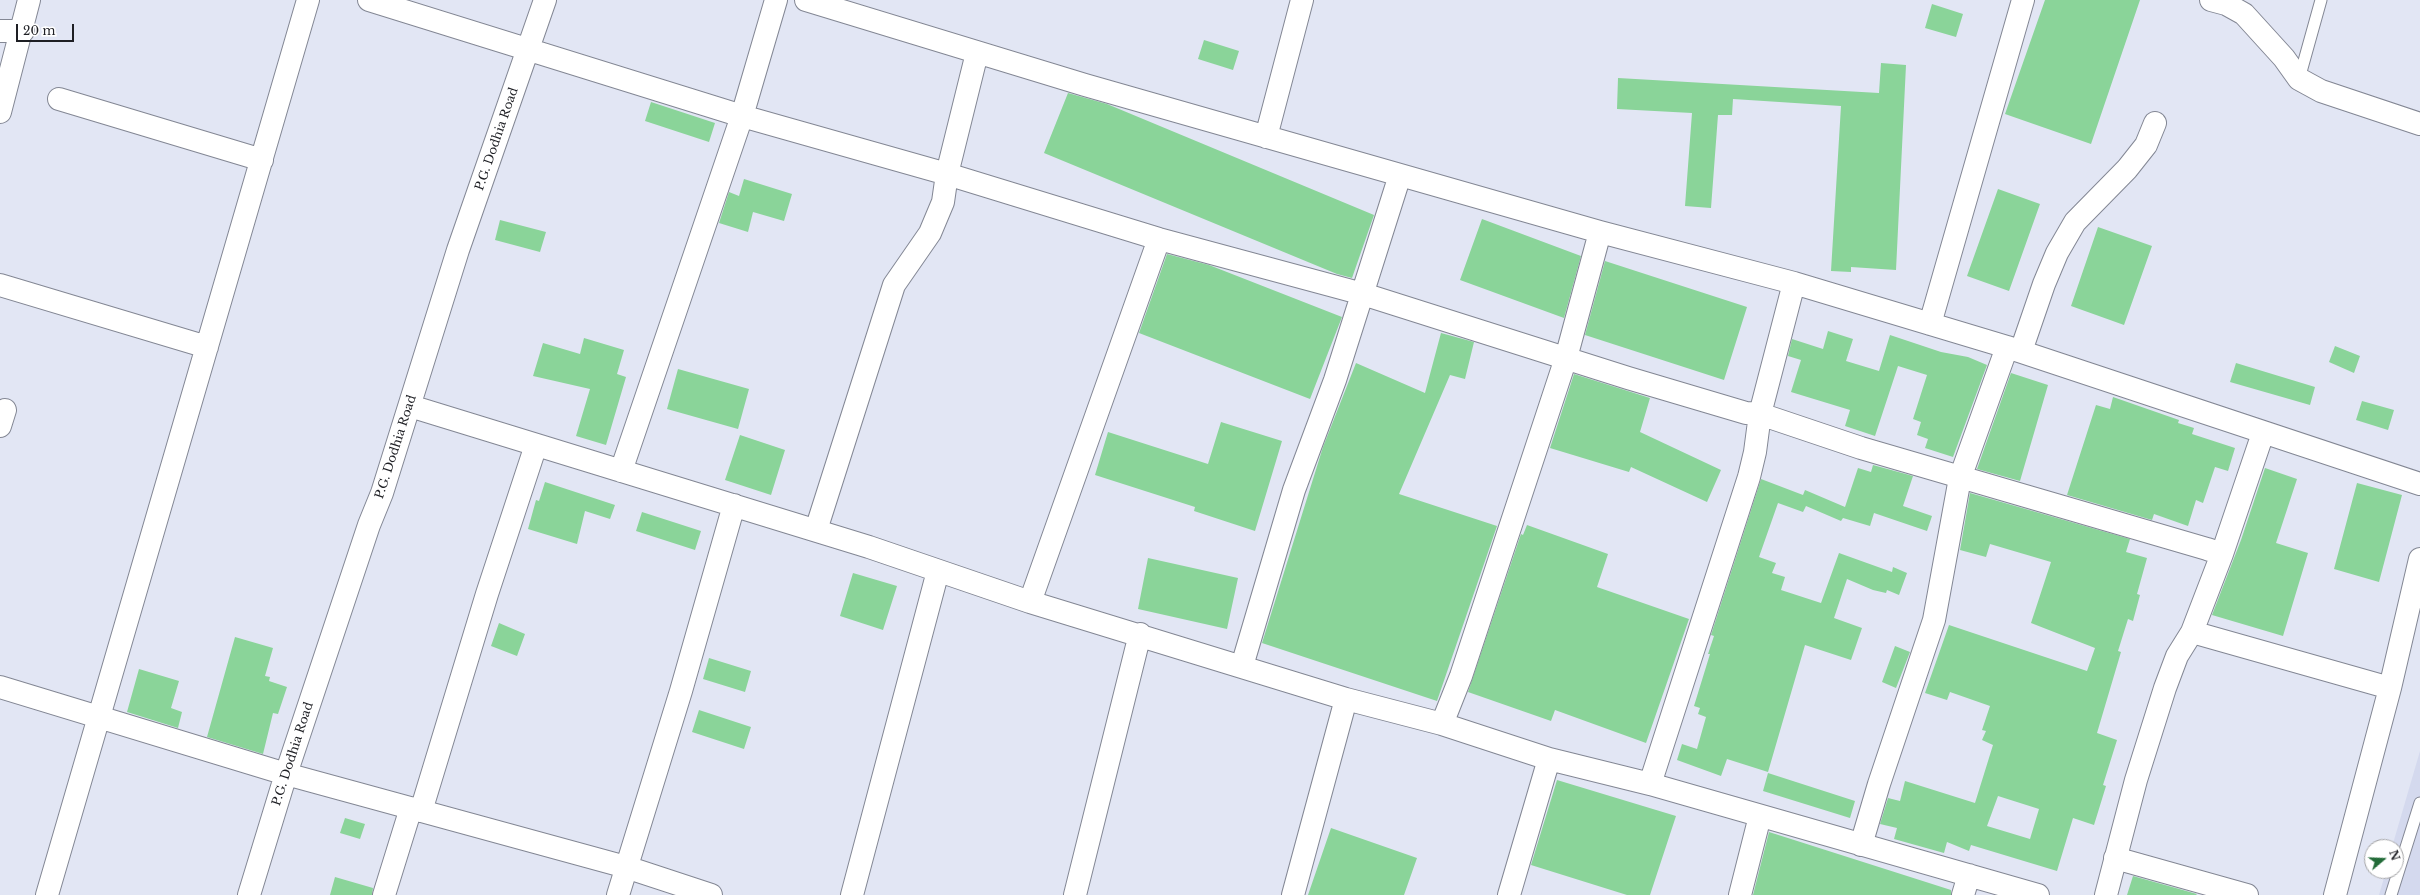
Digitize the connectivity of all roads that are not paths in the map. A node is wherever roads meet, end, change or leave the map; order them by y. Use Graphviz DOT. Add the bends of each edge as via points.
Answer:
graph roads {
  1 [pos="30,0"];
  2 [pos="308,0"];
  3 [pos="370,0"];
  4 [pos="545,0"];
  5 [pos="776,0"];
  6 [pos="806,0"];
  7 [pos="1302,0"];
  8 [pos="2023,0"];
  9 [pos="2211,0"];
  10 [pos="2321,0"];
  11 [pos="0,31"];
  12 [pos="23,31"];
  13 [pos="528,51"];
  14 [pos="978,53"];
  15 [pos="2299,79"];
  16 [pos="59,99"];
  17 [pos="0,112"];
  18 [pos="742,116"];
  19 [pos="2155,123"];
  20 [pos="2420,124"];
  21 [pos="1266,137"];
  22 [pos="262,160"];
  23 [pos="947,174"];
  24 [pos="1400,175"];
  25 [pos="1600,232"];
  26 [pos="1159,239"];
  27 [pos="1794,283"];
  28 [pos="0,285"];
  29 [pos="1362,294"];
  30 [pos="1930,324"];
  31 [pos="208,346"];
  32 [pos="2014,349"];
  33 [pos="1566,358"];
  34 [pos="410,406"];
  35 [pos="1760,414"];
  36 [pos="2263,433"];
  37 [pos="536,445"];
  38 [pos="621,471"];
  39 [pos="1960,478"];
  40 [pos="2420,484"];
  41 [pos="734,505"];
  42 [pos="816,530"];
  43 [pos="2222,554"];
  44 [pos="2420,559"];
  45 [pos="938,571"];
  46 [pos="1030,602"];
  47 [pos="2192,632"];
  48 [pos="1140,634"];
  49 [pos="1242,666"];
  50 [pos="0,687"];
  51 [pos="2390,688"];
  52 [pos="1346,699"];
  53 [pos="100,717"];
  54 [pos="1442,724"];
  55 [pos="1549,759"];
  56 [pos="286,774"];
  57 [pos="1650,784"];
  58 [pos="2420,803"];
  59 [pos="416,810"];
  60 [pos="1760,816"];
  61 [pos="1862,845"];
  62 [pos="2115,858"];
  63 [pos="626,867"];
  64 [pos="1966,885"];
  65 [pos="46,895"];
  66 [pos="249,895"];
  67 [pos="384,895"];
  68 [pos="618,895"];
  69 [pos="710,895"];
  70 [pos="852,895"];
  71 [pos="1074,895"];
  72 [pos="1293,895"];
  73 [pos="1509,895"];
  74 [pos="1740,895"];
  75 [pos="2038,895"];
  76 [pos="2106,895"];
  77 [pos="2247,895"];
  78 [pos="2335,895"];
  79 [pos="2391,895"];
  1 -- 12 [label="street"];
  2 -- 22 [label="street"];
  3 -- 13 [label="street"];
  4 -- 13 [label="street, P.G. Dodhia Road"];
  5 -- 18 [label="street"];
  6 -- 14 [label="street"];
  7 -- 21 [label="street"];
  8 -- 30 [label="street"];
  9 -- 15 [label="street" via="2226,4 2244,14 2284,58"];
  10 -- 15 [label="lane"];
  11 -- 12 [label="street"];
  12 -- 17 [label="street"];
  13 -- 18 [label="street"];
  13 -- 34 [label="street, P.G. Dodhia Road" via="458,250"];
  14 -- 21 [label="street"];
  14 -- 23 [label="street"];
  15 -- 20 [label="street" via="2322,91"];
  16 -- 22 [label="street"];
  18 -- 23 [label="street"];
  18 -- 38 [label="street"];
  19 -- 32 [label="street" via="2146,145 2127,169 2075,222 2057,254"];
  21 -- 24 [label="street"];
  22 -- 31 [label="street"];
  23 -- 26 [label="street"];
  23 -- 42 [label="street" via="943,202 930,233 894,285"];
  24 -- 25 [label="street"];
  24 -- 29 [label="street"];
  25 -- 27 [label="street"];
  25 -- 33 [label="street"];
  26 -- 29 [label="street"];
  26 -- 46 [label="street"];
  27 -- 30 [label="street"];
  27 -- 35 [label="street"];
  28 -- 31 [label="street"];
  29 -- 33 [label="street"];
  29 -- 49 [label="street" via="1335,380 1294,490"];
  30 -- 32 [label="street"];
  31 -- 53 [label="street"];
  32 -- 36 [label="street"];
  32 -- 39 [label="street"];
  33 -- 35 [label="street" via="1746,413"];
  33 -- 54 [label="street" via="1461,676"];
  34 -- 37 [label="street"];
  34 -- 56 [label="street, P.G. Dodhia Road"];
  35 -- 39 [label="street"];
  35 -- 57 [label="street" via="1749,476"];
  36 -- 40 [label="street"];
  36 -- 43 [label="street"];
  37 -- 38 [label="street"];
  37 -- 59 [label="street"];
  38 -- 41 [label="street"];
  39 -- 43 [label="street"];
  39 -- 61 [label="street" via="1934,620 1879,784"];
  41 -- 42 [label="street"];
  41 -- 63 [label="street" via="682,691"];
  42 -- 45 [label="street"];
  43 -- 47 [label="street"];
  44 -- 51 [label="street"];
  45 -- 46 [label="street"];
  45 -- 70 [label="street"];
  46 -- 48 [label="street"];
  47 -- 51 [label="street"];
  47 -- 62 [label="street" via="2177,656 2165,688"];
  48 -- 49 [label="street"];
  48 -- 71 [label="street"];
  49 -- 52 [label="street"];
  50 -- 53 [label="street"];
  51 -- 78 [label="street"];
  52 -- 54 [label="street"];
  52 -- 72 [label="street"];
  53 -- 56 [label="street"];
  53 -- 65 [label="street"];
  54 -- 55 [label="street"];
  55 -- 57 [label="street"];
  55 -- 73 [label="street"];
  56 -- 59 [label="street"];
  56 -- 66 [label="street, P.G. Dodhia Road"];
  57 -- 60 [label="street"];
  58 -- 79 [label="lane"];
  59 -- 63 [label="street"];
  59 -- 67 [label="street"];
  60 -- 61 [label="street"];
  60 -- 74 [label="street"];
  61 -- 64 [label="street"];
  62 -- 76 [label="street"];
  62 -- 77 [label="street"];
  63 -- 68 [label="street"];
  63 -- 69 [label="street"];
  64 -- 75 [label="street"];
}
